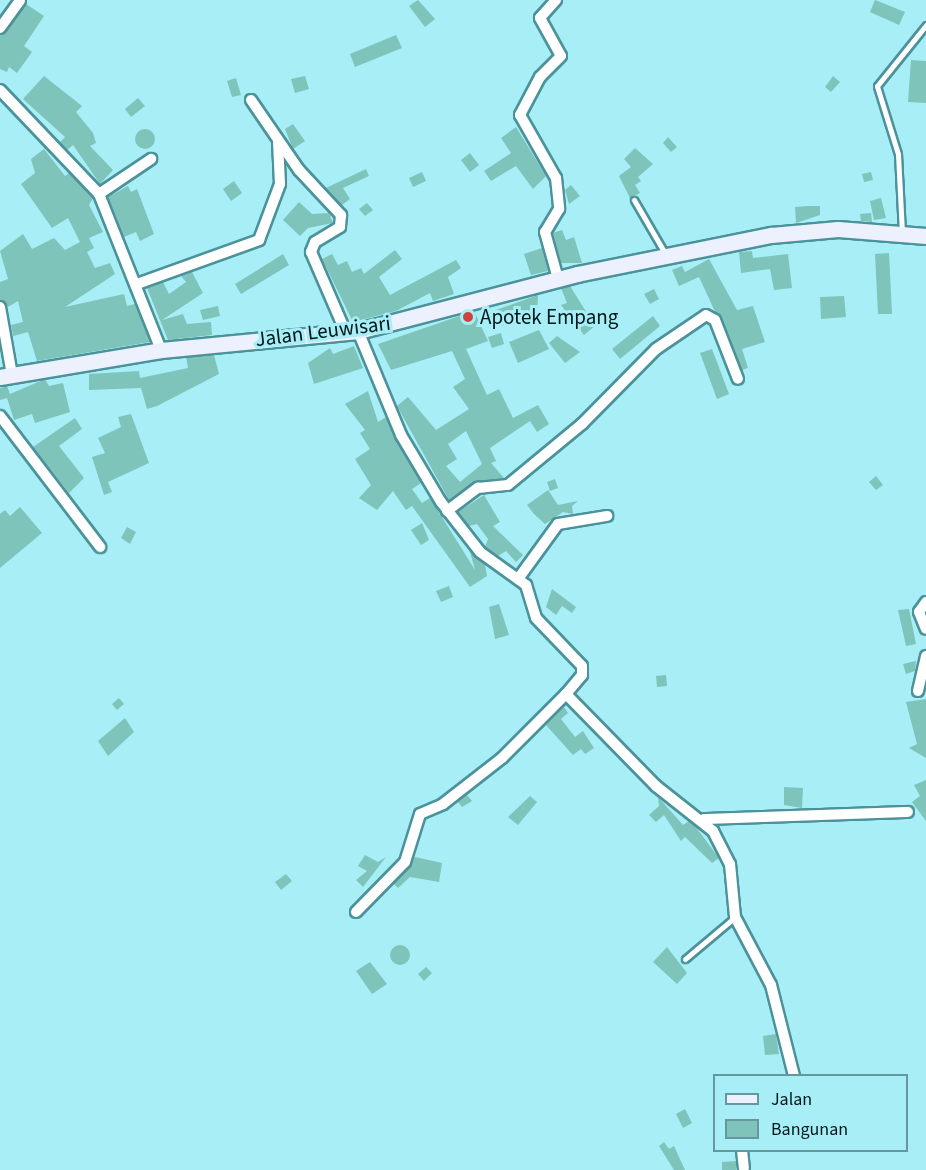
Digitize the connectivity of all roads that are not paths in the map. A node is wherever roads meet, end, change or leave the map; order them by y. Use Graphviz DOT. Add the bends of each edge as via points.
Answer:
graph roads {
  1 [pos="20,0"];
  2 [pos="556,0"];
  3 [pos="926,24"];
  4 [pos="0,28"];
  5 [pos="0,90"];
  6 [pos="252,100"];
  7 [pos="278,142"];
  8 [pos="151,159"];
  9 [pos="99,194"];
  10 [pos="634,200"];
  11 [pos="902,233"];
  12 [pos="926,236"];
  13 [pos="666,255"];
  14 [pos="558,279"];
  15 [pos="137,284"];
  16 [pos="0,307"];
  17 [pos="352,332"];
  18 [pos="161,350"];
  19 [pos="6,376"];
  20 [pos="738,380"];
  21 [pos="0,416"];
  22 [pos="447,511"];
  23 [pos="607,516"];
  24 [pos="99,547"];
  25 [pos="518,579"];
  26 [pos="926,602"];
  27 [pos="926,629"];
  28 [pos="926,656"];
  29 [pos="918,691"];
  30 [pos="566,694"];
  31 [pos="908,812"];
  32 [pos="704,819"];
  33 [pos="356,912"];
  34 [pos="735,917"];
  35 [pos="685,959"];
  36 [pos="793,1074"];
  37 [pos="742,1152"];
  38 [pos="744,1168"];
  1 -- 4 [label="street"];
  2 -- 14 [label="street" via="540,18 561,56 540,77 520,116 556,178 559,209 545,232"];
  3 -- 11 [label="lane" via="877,86 898,154"];
  5 -- 9 [label="street"];
  6 -- 7 [label="street"];
  7 -- 15 [label="street" via="280,184 259,240"];
  7 -- 17 [label="street" via="341,215 340,226 318,240 311,252"];
  8 -- 9 [label="street"];
  9 -- 15 [label="street"];
  10 -- 13 [label="lane"];
  11 -- 12 [label="main road, Jalan Leuwisari"];
  11 -- 13 [label="main road, Jalan Leuwisari" via="812,231"];
  13 -- 14 [label="main road, Jalan Leuwisari"];
  14 -- 17 [label="main road, Jalan Leuwisari"];
  15 -- 18 [label="street"];
  16 -- 19 [label="street"];
  17 -- 18 [label="main road, Jalan Leuwisari"];
  17 -- 22 [label="street" via="400,435"];
  18 -- 19 [label="main road, Jalan Leuwisari"];
  20 -- 22 [label="street" via="716,320 706,315 656,349 582,424 505,487 478,488"];
  21 -- 24 [label="street"];
  22 -- 25 [label="street" via="480,552"];
  23 -- 25 [label="street" via="558,525"];
  25 -- 30 [label="street" via="531,592 536,618 582,666 582,675"];
  26 -- 27 [label="street" via="919,612"];
  28 -- 29 [label="street"];
  30 -- 32 [label="street" via="656,786"];
  30 -- 33 [label="street" via="502,758 443,804 420,814 405,862"];
  31 -- 32 [label="street"];
  32 -- 34 [label="street" via="730,864"];
  34 -- 35 [label="lane"];
  34 -- 36 [label="street" via="766,969"];
  37 -- 38 [label="street"];
}
